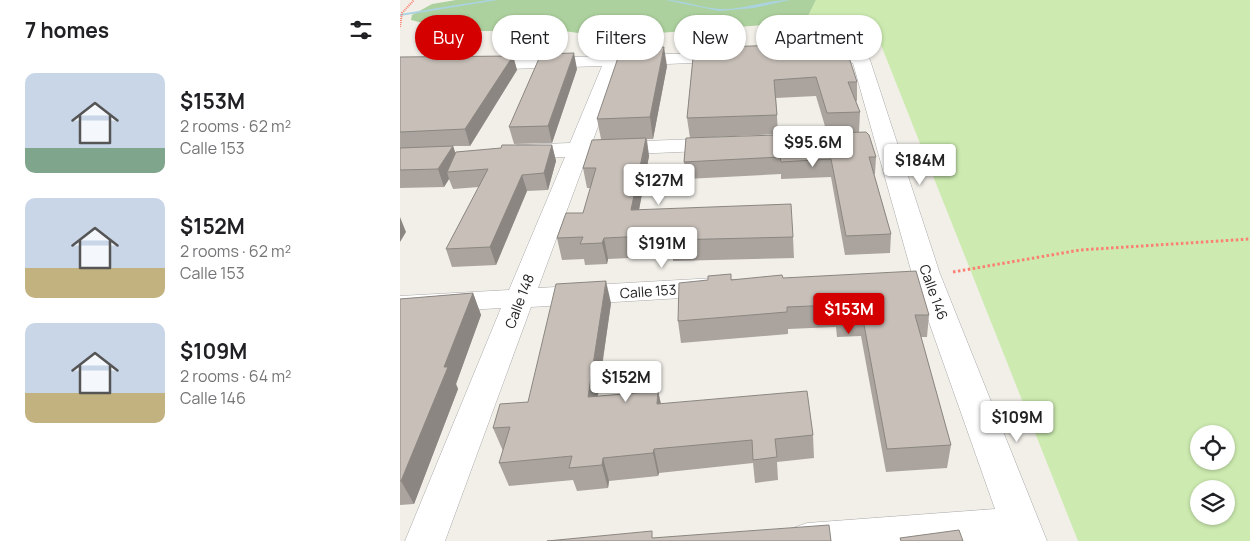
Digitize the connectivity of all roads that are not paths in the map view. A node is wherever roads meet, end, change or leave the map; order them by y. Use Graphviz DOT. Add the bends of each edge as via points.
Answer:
graph roads {
  1 [pos="751,57"];
  2 [pos="861,60"];
  3 [pos="613,61"];
  4 [pos="458,65"];
  5 [pos="746,144"];
  6 [pos="578,150"];
  7 [pos="499,153"];
  8 [pos="738,286"];
  9 [pos="520,300"];
  10 [pos="400,305"];
  11 [pos="1024,532"];
  12 [pos="425,541"];
  13 [pos="807,541"];
  1 -- 3 [label="street"];
  2 -- 11 [label="street, Calle 146" via="875,139 911,275"];
  3 -- 4 [label="street"];
  3 -- 6 [label="street, Calle 148"];
  5 -- 6 [label="street"];
  6 -- 7 [label="street"];
  6 -- 9 [label="street, Calle 148"];
  8 -- 9 [label="street, Calle 153"];
  9 -- 10 [label="street, Calle 153"];
  9 -- 12 [label="street, Calle 148"];
  11 -- 13 [label="street"];
}
